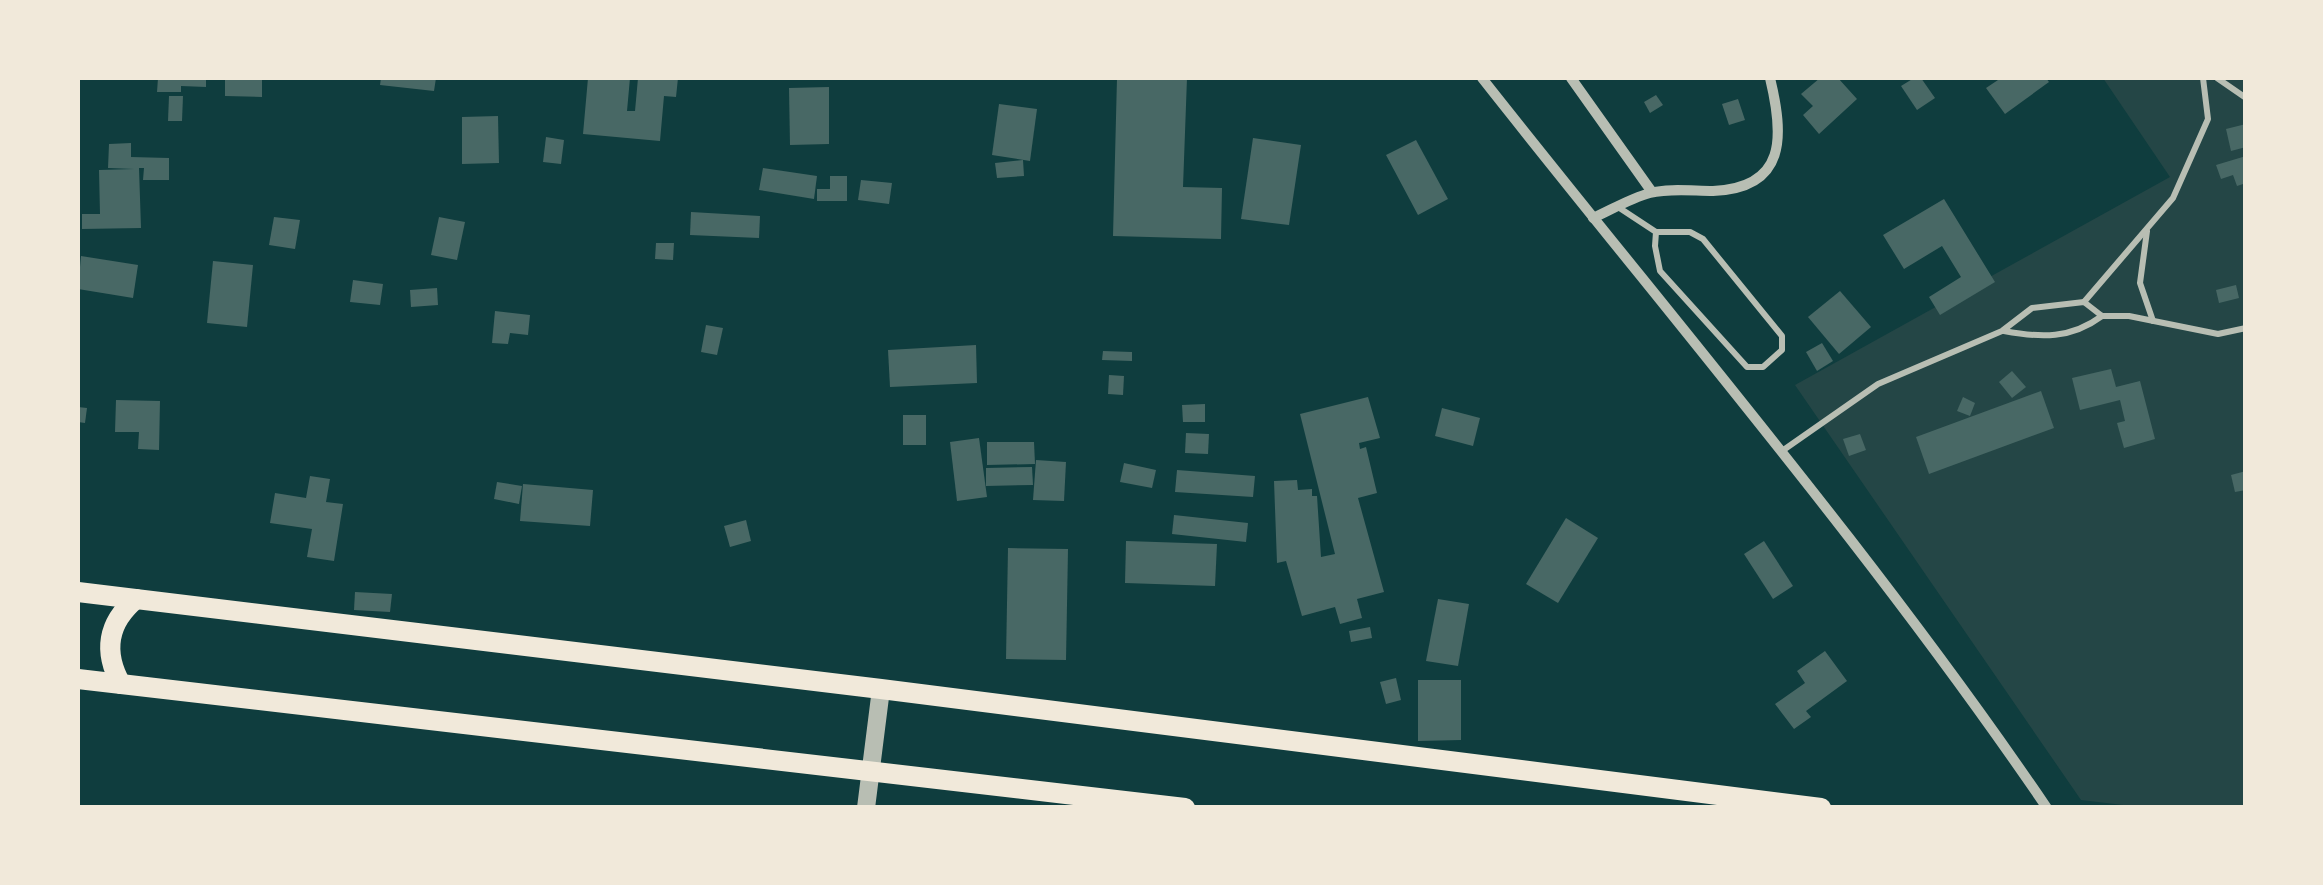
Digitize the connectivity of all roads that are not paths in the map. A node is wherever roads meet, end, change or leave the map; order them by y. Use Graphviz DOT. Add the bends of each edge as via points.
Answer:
graph roads {
  1 [pos="1482,78"];
  2 [pos="1571,78"];
  3 [pos="1770,78"];
  4 [pos="2203,78"];
  5 [pos="2217,78"];
  6 [pos="2246,98"];
  7 [pos="1652,192"];
  8 [pos="1618,208"];
  9 [pos="1593,218"];
  10 [pos="2147,230"];
  11 [pos="1656,232"];
  12 [pos="2084,302"];
  13 [pos="2102,316"];
  14 [pos="2153,321"];
  15 [pos="2246,328"];
  16 [pos="2002,330"];
  17 [pos="1781,452"];
  18 [pos="87,593"];
  19 [pos="136,599"];
  20 [pos="80,679"];
  21 [pos="120,684"];
  22 [pos="881,689"];
  23 [pos="870,769"];
  24 [pos="866,808"];
  25 [pos="1185,808"];
  26 [pos="1820,808"];
  27 [pos="2047,808"];
  1 -- 9 [label="street"];
  2 -- 7 [label="street"];
  3 -- 7 [label="street" via="1777,134 1774,161 1763,177 1740,188"];
  4 -- 10 [label="lane" via="2208,119 2173,198"];
  5 -- 6 [label="lane"];
  7 -- 8 [label="street"];
  8 -- 9 [label="street"];
  8 -- 11 [label="lane"];
  9 -- 17 [label="street"];
  10 -- 12 [label="lane"];
  10 -- 14 [label="lane" via="2140,283"];
  11 -- 11 [label="lane" via="1690,232 1703,239 1782,336 1782,350 1763,367 1747,367 1660,272"];
  12 -- 13 [label="lane"];
  12 -- 16 [label="lane" via="2032,308"];
  13 -- 14 [label="lane"];
  13 -- 16 [label="lane" via="2082,330 2051,335"];
  14 -- 15 [label="lane" via="2218,334"];
  16 -- 17 [label="lane" via="1878,384"];
  17 -- 27 [label="street" via="1989,722"];
  18 -- 19 [label="main road"];
  18 -- 20 [label="main road" via="104,608 108,640"];
  19 -- 21 [label="main road" via="110,638"];
  19 -- 22 [label="main road"];
  20 -- 21 [label="main road"];
  21 -- 23 [label="main road"];
  22 -- 23 [label="street"];
  22 -- 26 [label="main road"];
  23 -- 24 [label="street"];
  23 -- 25 [label="main road"];
}
